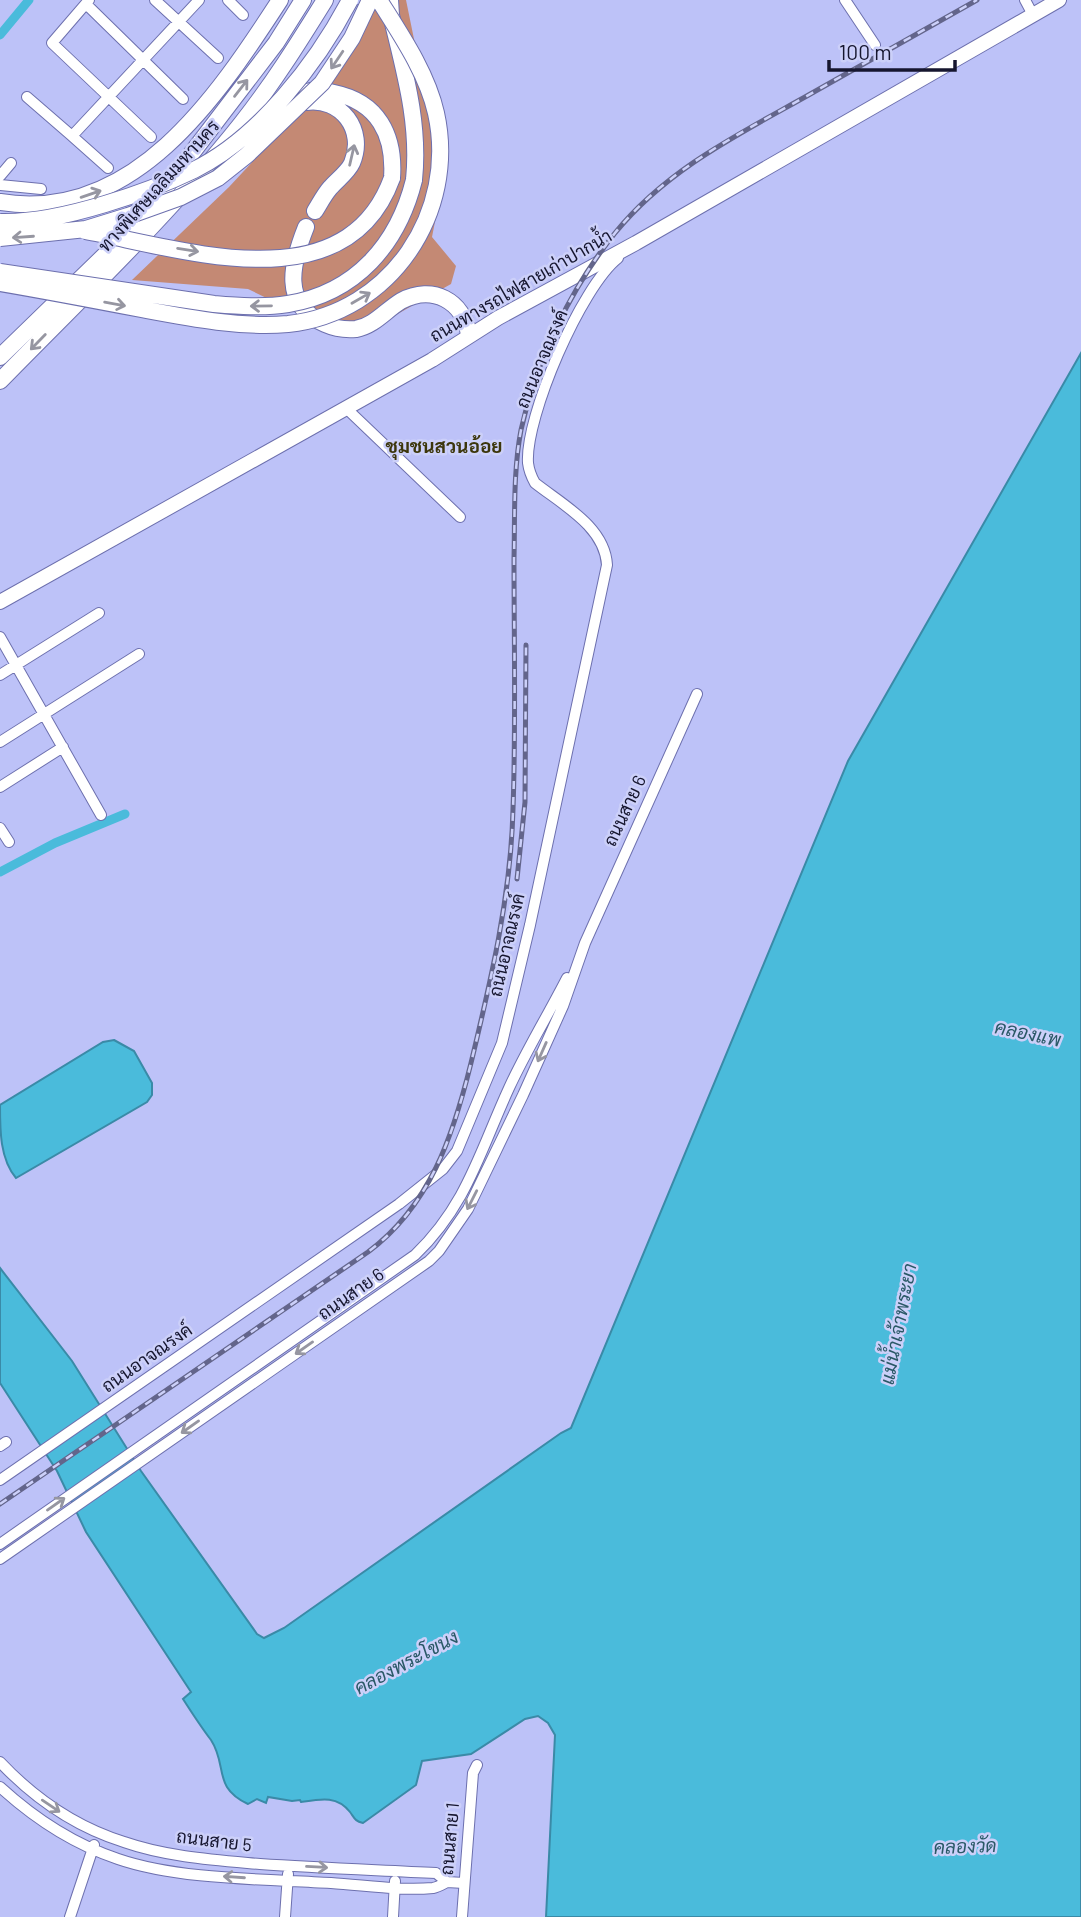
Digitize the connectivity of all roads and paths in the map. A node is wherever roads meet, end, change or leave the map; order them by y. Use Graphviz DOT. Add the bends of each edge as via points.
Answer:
graph roads {
  1 [pos="155,0"];
  2 [pos="199,0"];
  3 [pos="228,0"];
  4 [pos="280,0"];
  5 [pos="303,0"];
  6 [pos="325,0"];
  7 [pos="350,0"];
  8 [pos="370,0"];
  9 [pos="379,0"];
  10 [pos="390,0"];
  11 [pos="845,0"];
  12 [pos="1025,0"];
  13 [pos="1059,0"];
  14 [pos="88,2"];
  15 [pos="243,15"];
  16 [pos="1034,15"];
  17 [pos="179,22"];
  18 [pos="874,45"];
  19 [pos="218,58"];
  20 [pos="144,59"];
  21 [pos="109,96"];
  22 [pos="27,97"];
  23 [pos="183,99"];
  24 [pos="281,110"];
  25 [pos="72,136"];
  26 [pos="151,137"];
  27 [pos="11,163"];
  28 [pos="108,168"];
  29 [pos="0,176"];
  30 [pos="0,185"];
  31 [pos="41,188"];
  32 [pos="0,202"];
  33 [pos="314,211"];
  34 [pos="0,216"];
  35 [pos="0,222"];
  36 [pos="154,223"];
  37 [pos="306,227"];
  38 [pos="0,239"];
  39 [pos="636,243"];
  40 [pos="0,272"];
  41 [pos="0,283"];
  42 [pos="469,334"];
  43 [pos="0,357"];
  44 [pos="0,381"];
  45 [pos="347,409"];
  46 [pos="460,517"];
  47 [pos="0,602"];
  48 [pos="99,613"];
  49 [pos="0,637"];
  50 [pos="139,654"];
  51 [pos="16,664"];
  52 [pos="0,675"];
  53 [pos="697,694"];
  54 [pos="44,714"];
  55 [pos="0,743"];
  56 [pos="63,747"];
  57 [pos="0,787"];
  58 [pos="101,815"];
  59 [pos="0,828"];
  60 [pos="9,842"];
  61 [pos="586,943"];
  62 [pos="0,1480"];
  63 [pos="0,1544"];
  64 [pos="0,1559"];
  65 [pos="0,1762"];
  66 [pos="477,1765"];
  67 [pos="0,1787"];
  68 [pos="98,1833"];
  69 [pos="93,1849"];
  70 [pos="288,1866"];
  71 [pos="395,1871"];
  72 [pos="288,1880"];
  73 [pos="447,1882"];
  74 [pos="464,1883"];
  75 [pos="394,1887"];
  76 [pos="71,1917"];
  77 [pos="285,1917"];
  78 [pos="393,1917"];
  79 [pos="462,1917"];
  1 -- 17 [label="street"];
  2 -- 17 [label="street"];
  3 -- 15 [label="street"];
  32 -- 4 [label="highway, one-way" via="58,204 93,194 128,176 179,133 215,92"];
  43 -- 5 [label="highway, ทางพิเศษเฉลิมมหานคร, one-way" via="140,221 276,43"];
  6 -- 36 [label="highway, ทางพิเศษเฉลิมมหานคร" via="241,124"];
  7 -- 35 [label="highway, bridge" via="310,66 279,101 248,131 195,169 138,194 83,210"];
  8 -- 38 [label="highway, one-way, bridge" via="352,38 322,82 218,178 170,201 86,229"];
  41 -- 9 [label="highway, one-way, bridge" via="169,314 259,325 313,320 377,288 413,248 427,221 440,158 440,134 427,88"];
  10 -- 40 [label="highway, one-way, bridge" via="417,153 408,205 400,223 361,271 314,298 242,307"];
  11 -- 18 [label="street"];
  12 -- 16 [label="street"];
  13 -- 16 [label="main road, ถนนทางรถไฟสายเก่าปากน้ำ"];
  14 -- 20 [label="street"];
  14 -- 21 [label="street" via="52,43"];
  16 -- 39 [label="main road, ถนนทางรถไฟสายเก่าปากน้ำ"];
  17 -- 19 [label="street"];
  17 -- 20 [label="street"];
  20 -- 21 [label="street"];
  20 -- 23 [label="street"];
  21 -- 25 [label="street"];
  21 -- 26 [label="street"];
  22 -- 25 [label="street"];
  33 -- 24 [label="highway, one-way" via="352,165 355,135 344,113 327,103 300,103"];
  34 -- 24 [label="highway, one-way, bridge" via="261,260 299,257 330,247 360,228 378,207 392,178 387,132 369,109 346,95 316,90"];
  24 -- 36 [label="highway" via="220,173"];
  25 -- 28 [label="street"];
  27 -- 29 [label="street"];
  30 -- 31 [label="street"];
  36 -- 44 [label="highway, ทางพิเศษเฉลิมมหานคร, one-way"];
  37 -- 42 [label="highway" via="293,279 300,305 308,314 335,328 354,329 404,300 435,295 458,307"];
  39 -- 42 [label="main road, ถนนทางรถไฟสายเก่าปากน้ำ"];
  39 -- 62 [label="street, ถนนอาจณรงค์" via="610,264 574,322 532,430 530,474 593,529 603,545 607,565 502,1043 463,1138 449,1163 399,1204"];
  42 -- 45 [label="main road, ถนนทางรถไฟสายเก่าปากน้ำ"];
  45 -- 46 [label="street"];
  45 -- 47 [label="main road, ถนนทางรถไฟสายเก่าปากน้ำ"];
  48 -- 51 [label="street"];
  49 -- 51 [label="street"];
  50 -- 54 [label="street"];
  51 -- 52 [label="street"];
  51 -- 54 [label="street"];
  53 -- 61 [label="street, ถนนสาย 6"];
  54 -- 55 [label="street"];
  54 -- 56 [label="street"];
  56 -- 57 [label="street"];
  56 -- 58 [label="street"];
  59 -- 60 [label="street"];
  63 -- 61 [label="street, ถนนสาย 6, one-way" via="415,1255 459,1201 509,1088"];
  61 -- 64 [label="street, ถนนสาย 6, one-way" via="523,1095 468,1209 439,1251"];
  65 -- 68 [label="street, ถนนสาย 5, one-way" via="32,1793"];
  66 -- 74 [label="street, ถนนสาย 1" via="472,1773"];
  67 -- 69 [label="street, ถนนสาย 5" via="47,1825"];
  68 -- 69 [label="street"];
  68 -- 70 [label="street, ถนนสาย 5" via="156,1851"];
  72 -- 69 [label="street, ถนนสาย 5, one-way" via="145,1866"];
  69 -- 76 [label="street"];
  70 -- 71 [label="street, ถนนสาย 5, one-way"];
  70 -- 72 [label="street"];
  71 -- 73 [label="street, ถนนสาย 5" via="436,1873"];
  71 -- 75 [label="street"];
  72 -- 75 [label="street, ถนนสาย 5"];
  72 -- 77 [label="street"];
  73 -- 74 [label="street, ถนนสาย 5"];
  73 -- 75 [label="street, ถนนสาย 5" via="435,1888"];
  74 -- 79 [label="street, ถนนสาย 1"];
  75 -- 78 [label="street"];
}
